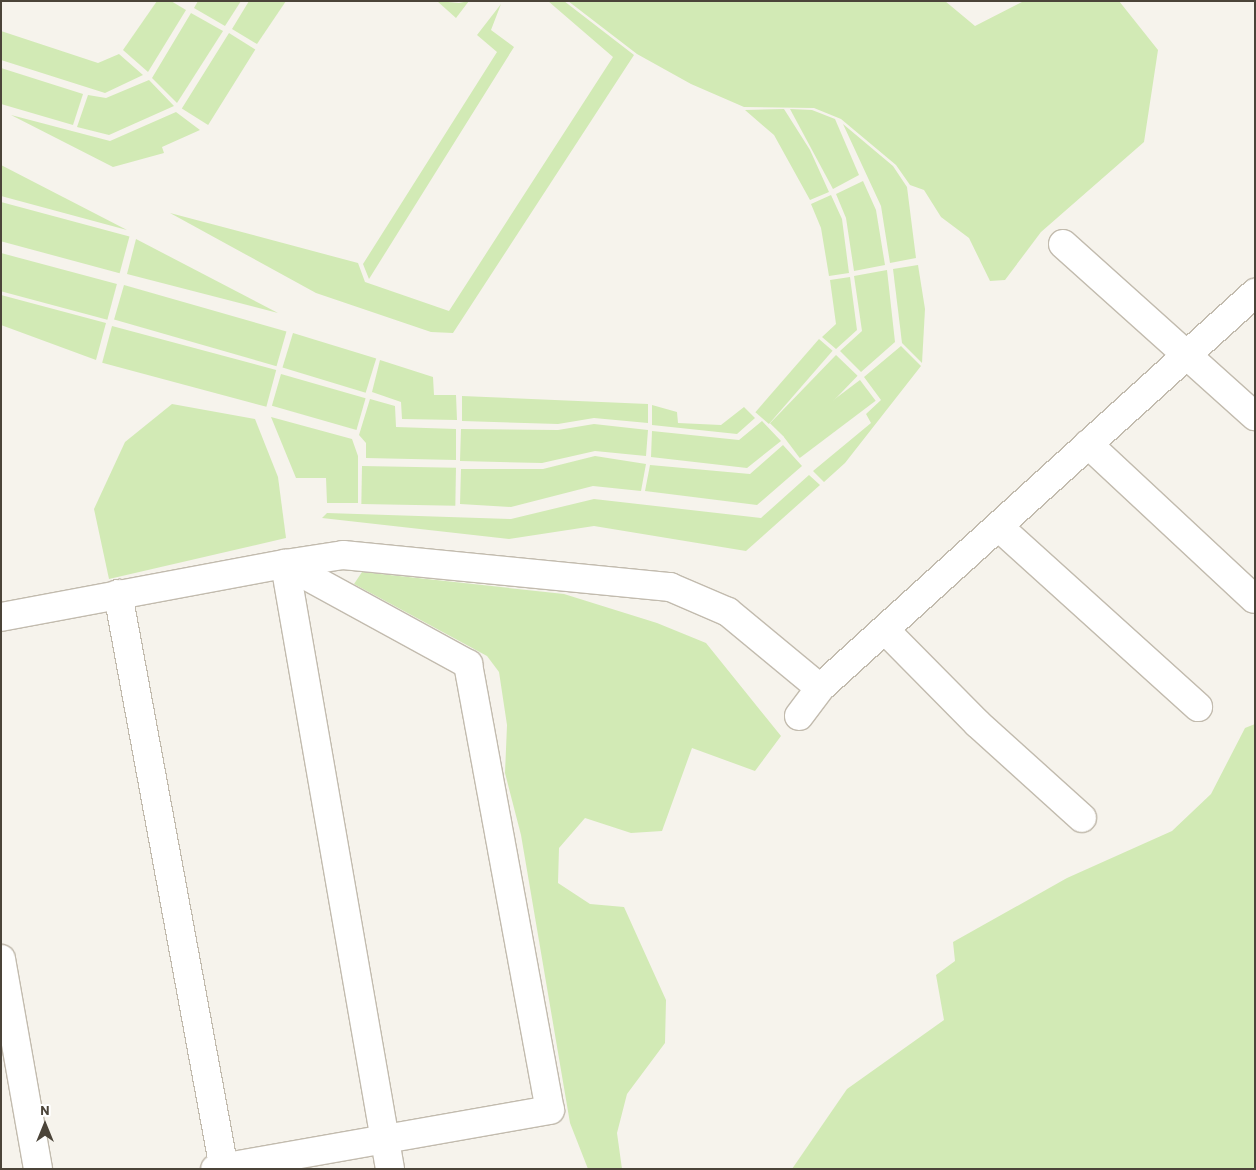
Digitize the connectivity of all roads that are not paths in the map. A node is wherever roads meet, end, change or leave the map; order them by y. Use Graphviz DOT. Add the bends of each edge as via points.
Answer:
graph roads {
  1 [pos="1063,244"];
  2 [pos="1255,293"];
  3 [pos="1188,355"];
  4 [pos="1255,416"];
  5 [pos="1088,444"];
  6 [pos="1000,528"];
  7 [pos="285,564"];
  8 [pos="118,594"];
  9 [pos="1254,600"];
  10 [pos="1,616"];
  11 [pos="885,630"];
  12 [pos="820,688"];
  13 [pos="1198,707"];
  14 [pos="799,716"];
  15 [pos="1082,818"];
  16 [pos="1,959"];
  17 [pos="387,1139"];
  18 [pos="221,1168"];
  19 [pos="38,1169"];
  20 [pos="390,1169"];
  1 -- 3 [label="street"];
  2 -- 3 [label="street"];
  3 -- 4 [label="street"];
  3 -- 5 [label="street"];
  5 -- 6 [label="street"];
  5 -- 9 [label="street"];
  6 -- 11 [label="street"];
  6 -- 13 [label="street"];
  7 -- 8 [label="street"];
  7 -- 12 [label="street" via="343,555 670,587 728,612"];
  7 -- 17 [label="street"];
  7 -- 17 [label="street" via="468,664 550,1110"];
  8 -- 10 [label="street"];
  8 -- 18 [label="street"];
  11 -- 12 [label="street"];
  11 -- 15 [label="street" via="978,724"];
  12 -- 14 [label="street"];
  16 -- 19 [label="street"];
  17 -- 18 [label="street"];
  17 -- 20 [label="street"];
}
